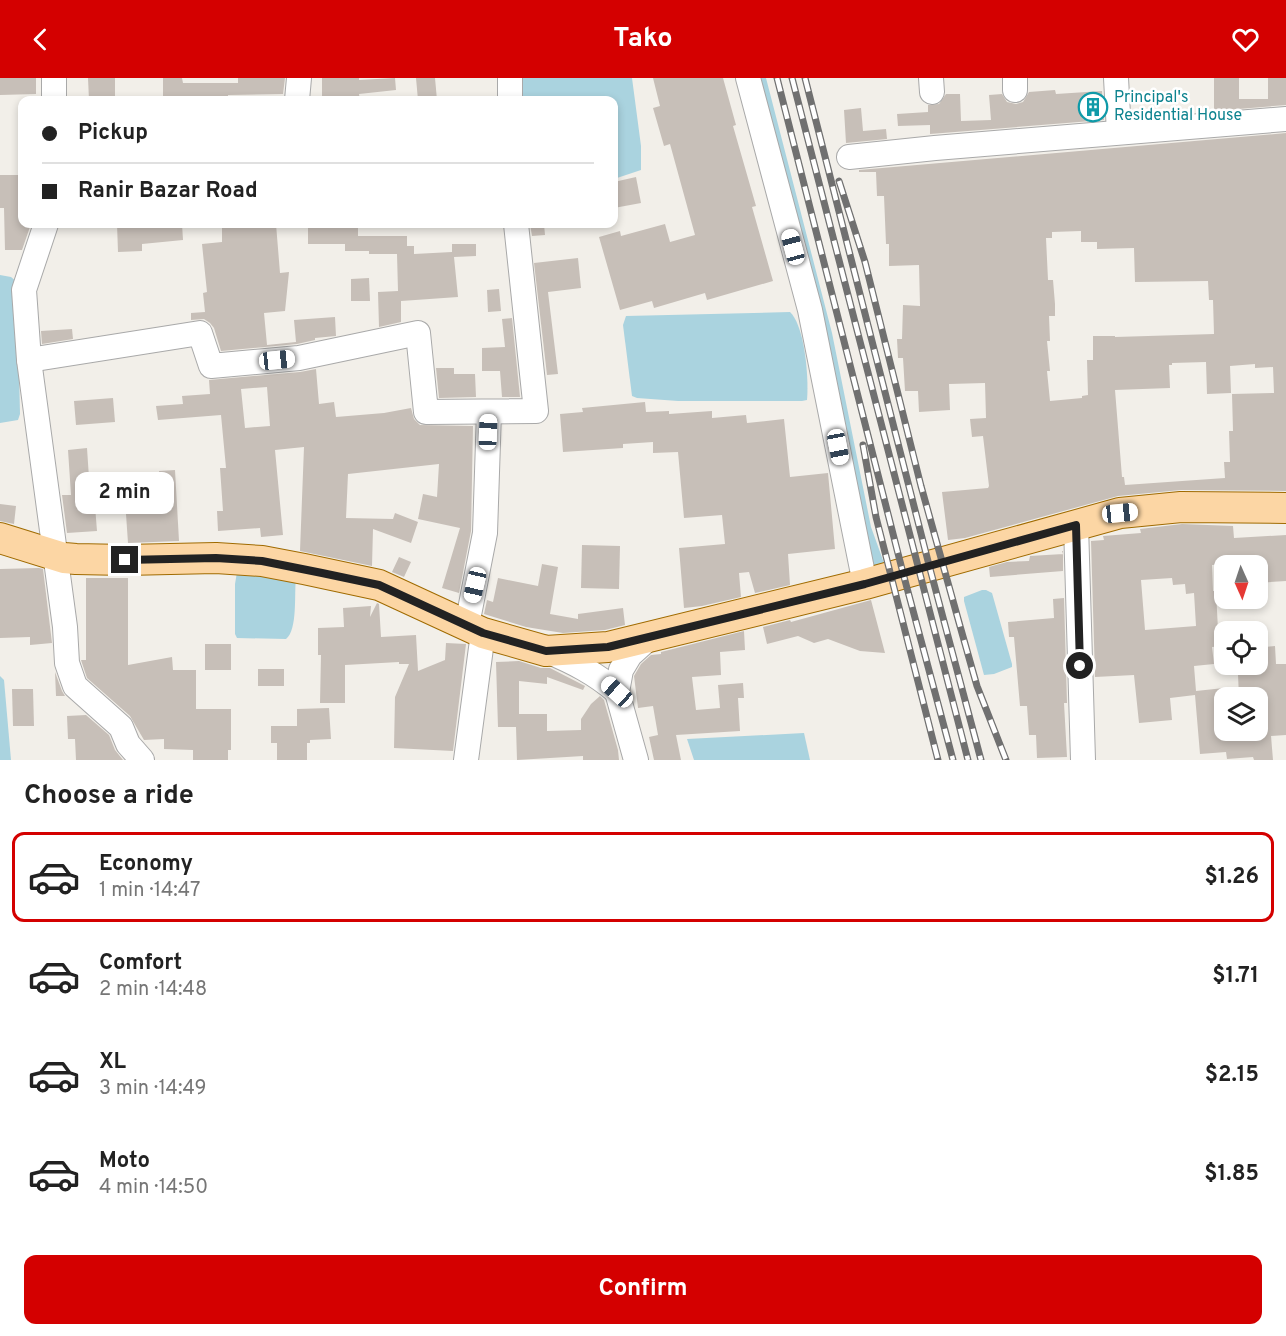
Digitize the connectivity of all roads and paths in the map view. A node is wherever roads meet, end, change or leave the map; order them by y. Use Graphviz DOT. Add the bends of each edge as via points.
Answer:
graph roads {
  1 [pos="54,78"];
  2 [pos="298,78"];
  3 [pos="510,78"];
  4 [pos="748,78"];
  5 [pos="1116,78"];
  6 [pos="54,96"];
  7 [pos="297,96"];
  8 [pos="510,96"];
  9 [pos="1286,119"];
  10 [pos="1119,132"];
  11 [pos="849,157"];
  12 [pos="45,228"];
  13 [pos="516,228"];
  14 [pos="29,360"];
  15 [pos="489,411"];
  16 [pos="1286,508"];
  17 [pos="1076,525"];
  18 [pos="0,538"];
  19 [pos="54,554"];
  20 [pos="865,584"];
  21 [pos="475,629"];
  22 [pos="651,636"];
  23 [pos="546,651"];
  24 [pos="617,692"];
  25 [pos="142,760"];
  26 [pos="466,760"];
  27 [pos="636,760"];
  28 [pos="1083,760"];
  1 -- 6 [label="street"];
  2 -- 7 [label="street"];
  3 -- 8 [label="street"];
  4 -- 20 [label="street" via="810,310"];
  5 -- 10 [label="street"];
  9 -- 10 [label="street"];
  10 -- 11 [label="street"];
  12 -- 14 [label="street" via="24,290"];
  13 -- 15 [label="street" via="536,411"];
  14 -- 15 [label="street" via="200,333 211,366 299,358 418,333 426,412"];
  14 -- 19 [label="street"];
  15 -- 21 [label="street" via="485,533"];
  16 -- 17 [label="main road" via="1181,507 1120,513"];
  17 -- 20 [label="main road"];
  17 -- 28 [label="street"];
  18 -- 19 [label="main road"];
  19 -- 21 [label="main road" via="76,559 262,561 379,585"];
  19 -- 25 [label="street" via="67,663 75,686 121,727 128,744"];
  20 -- 22 [label="main road"];
  21 -- 23 [label="main road"];
  21 -- 26 [label="street"];
  22 -- 23 [label="main road" via="608,647"];
  22 -- 24 [label="street" via="621,670"];
  23 -- 24 [label="street" via="582,666"];
  24 -- 27 [label="street"];
}
